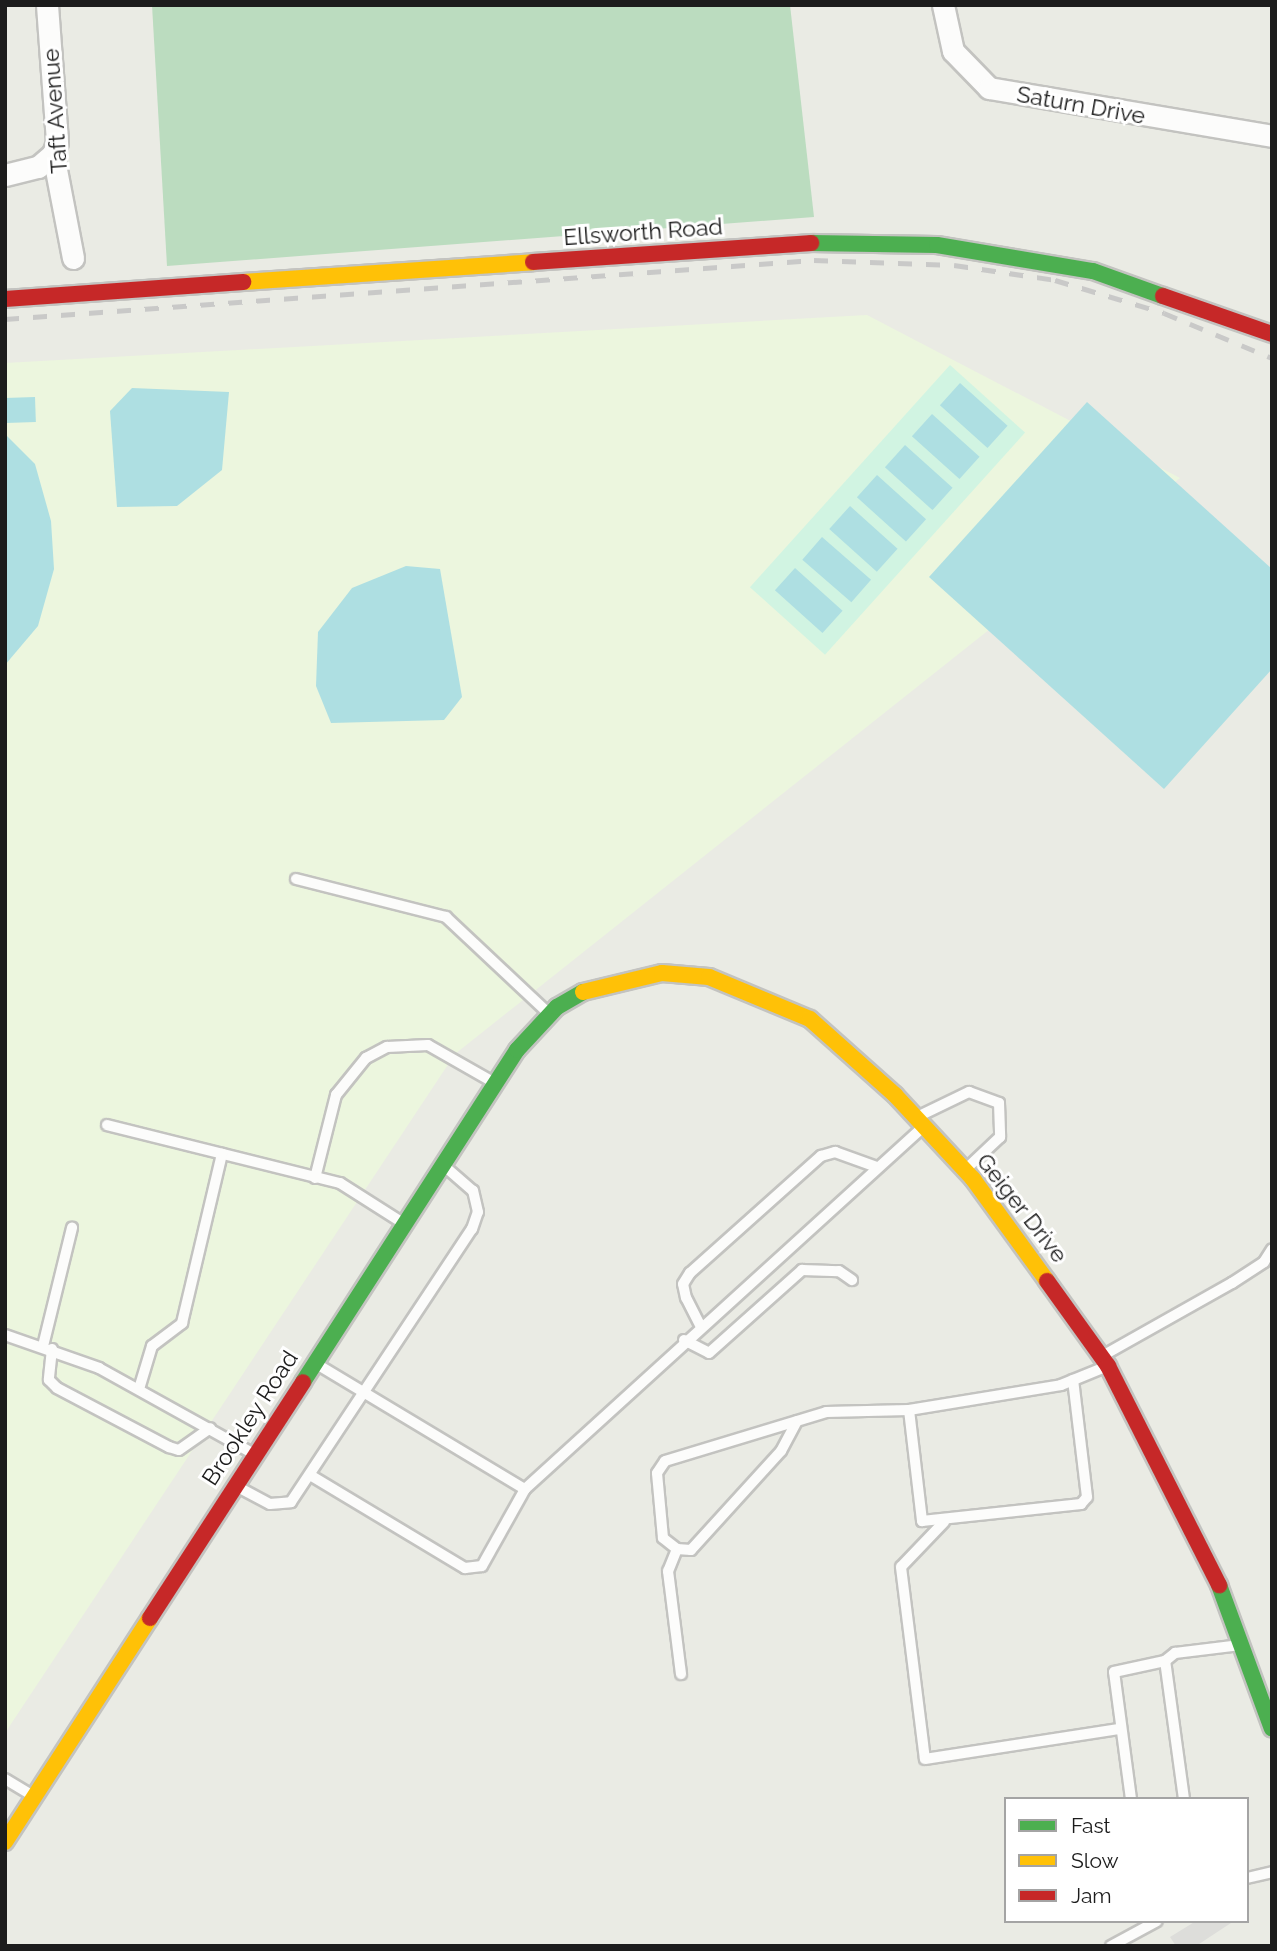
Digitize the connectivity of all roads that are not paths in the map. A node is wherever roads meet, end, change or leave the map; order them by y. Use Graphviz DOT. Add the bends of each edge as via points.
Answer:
graph roads {
  1 [pos="47,5"];
  2 [pos="943,5"];
  3 [pos="1272,136"];
  4 [pos="53,154"];
  5 [pos="5,175"];
  6 [pos="73,258"];
  7 [pos="5,299"];
  8 [pos="1272,334"];
  9 [pos="296,879"];
  10 [pos="544,1019"];
  11 [pos="494,1083"];
  12 [pos="920,1122"];
  13 [pos="107,1125"];
  14 [pos="222,1154"];
  15 [pos="441,1163"];
  16 [pos="877,1167"];
  17 [pos="964,1170"];
  18 [pos="315,1178"];
  19 [pos="403,1223"];
  20 [pos="72,1228"];
  21 [pos="1272,1249"];
  22 [pos="852,1280"];
  23 [pos="700,1325"];
  24 [pos="5,1335"];
  25 [pos="684,1340"];
  26 [pos="48,1347"];
  27 [pos="313,1361"];
  28 [pos="1105,1361"];
  29 [pos="1073,1380"];
  30 [pos="139,1390"];
  31 [pos="362,1392"];
  32 [pos="909,1410"];
  33 [pos="797,1421"];
  34 [pos="210,1428"];
  35 [pos="254,1454"];
  36 [pos="310,1475"];
  37 [pos="234,1485"];
  38 [pos="525,1489"];
  39 [pos="944,1522"];
  40 [pos="677,1549"];
  41 [pos="1244,1644"];
  42 [pos="1166,1661"];
  43 [pos="681,1674"];
  44 [pos="1119,1729"];
  45 [pos="1272,1729"];
  46 [pos="5,1779"];
  47 [pos="34,1797"];
  48 [pos="1131,1797"];
  49 [pos="1184,1797"];
  50 [pos="5,1842"];
  51 [pos="1272,1872"];
  52 [pos="1249,1878"];
  53 [pos="1152,1923"];
  54 [pos="1111,1946"];
  1 -- 4 [label="street, Taft Avenue" via="57,142"];
  2 -- 3 [label="street, Saturn Drive" via="953,51 989,88"];
  4 -- 5 [label="street" via="37,167"];
  4 -- 6 [label="street, Taft Avenue"];
  7 -- 8 [label="street, Ellsworth Road" via="849,242 937,245 1036,258 1093,271"];
  9 -- 10 [label="lane" via="446,917"];
  10 -- 11 [label="street, Brookley Road"];
  10 -- 12 [label="street, Geiger Drive" via="585,991 628,977 709,977 810,1019 838,1040"];
  11 -- 15 [label="street, Brookley Road"];
  11 -- 18 [label="lane" via="428,1045 397,1045 366,1058 336,1095"];
  12 -- 16 [label="lane"];
  12 -- 17 [label="street, Geiger Drive"];
  12 -- 17 [label="lane" via="970,1092 999,1103 1000,1137"];
  13 -- 14 [label="lane"];
  14 -- 18 [label="lane"];
  14 -- 30 [label="lane" via="182,1323 152,1346"];
  15 -- 19 [label="street, Brookley Road"];
  15 -- 31 [label="lane" via="473,1191 478,1212 472,1229"];
  16 -- 23 [label="lane"];
  16 -- 23 [label="lane" via="835,1152 821,1156 690,1273 683,1284"];
  17 -- 28 [label="street, Geiger Drive"];
  18 -- 19 [label="lane" via="361,1193"];
  19 -- 27 [label="street, Brookley Road"];
  20 -- 26 [label="lane"];
  21 -- 28 [label="lane" via="1264,1262"];
  22 -- 25 [label="lane" via="839,1271 802,1270 709,1353"];
  23 -- 25 [label="lane"];
  24 -- 26 [label="lane"];
  25 -- 38 [label="lane"];
  26 -- 30 [label="lane"];
  26 -- 34 [label="lane" via="49,1380 57,1388 169,1447 179,1450"];
  27 -- 31 [label="lane"];
  27 -- 35 [label="street, Brookley Road"];
  28 -- 29 [label="lane"];
  28 -- 41 [label="street, Geiger Drive" via="1196,1533"];
  29 -- 32 [label="lane"];
  29 -- 39 [label="lane" via="1087,1497 1081,1504"];
  30 -- 34 [label="lane"];
  31 -- 36 [label="lane"];
  31 -- 38 [label="lane"];
  32 -- 33 [label="lane" via="826,1412"];
  32 -- 39 [label="lane" via="922,1521"];
  33 -- 40 [label="lane" via="781,1451 691,1550"];
  33 -- 40 [label="lane" via="665,1461 657,1473 663,1538"];
  34 -- 35 [label="lane"];
  35 -- 37 [label="street, Brookley Road"];
  36 -- 37 [label="lane" via="284,1506"];
  36 -- 38 [label="lane" via="465,1569 482,1566"];
  37 -- 47 [label="street, Brookley Road"];
  39 -- 44 [label="lane" via="901,1567 925,1759"];
  40 -- 43 [label="lane" via="668,1571"];
  41 -- 42 [label="lane" via="1175,1653"];
  41 -- 45 [label="street, Geiger Drive" via="1260,1675"];
  42 -- 44 [label="lane" via="1114,1672"];
  42 -- 49 [label="lane"];
  44 -- 48 [label="lane"];
  46 -- 47 [label="lane"];
  47 -- 50 [label="street, Brookley Road"];
  51 -- 52 [label="lane"];
  53 -- 54 [label="lane"];
}
